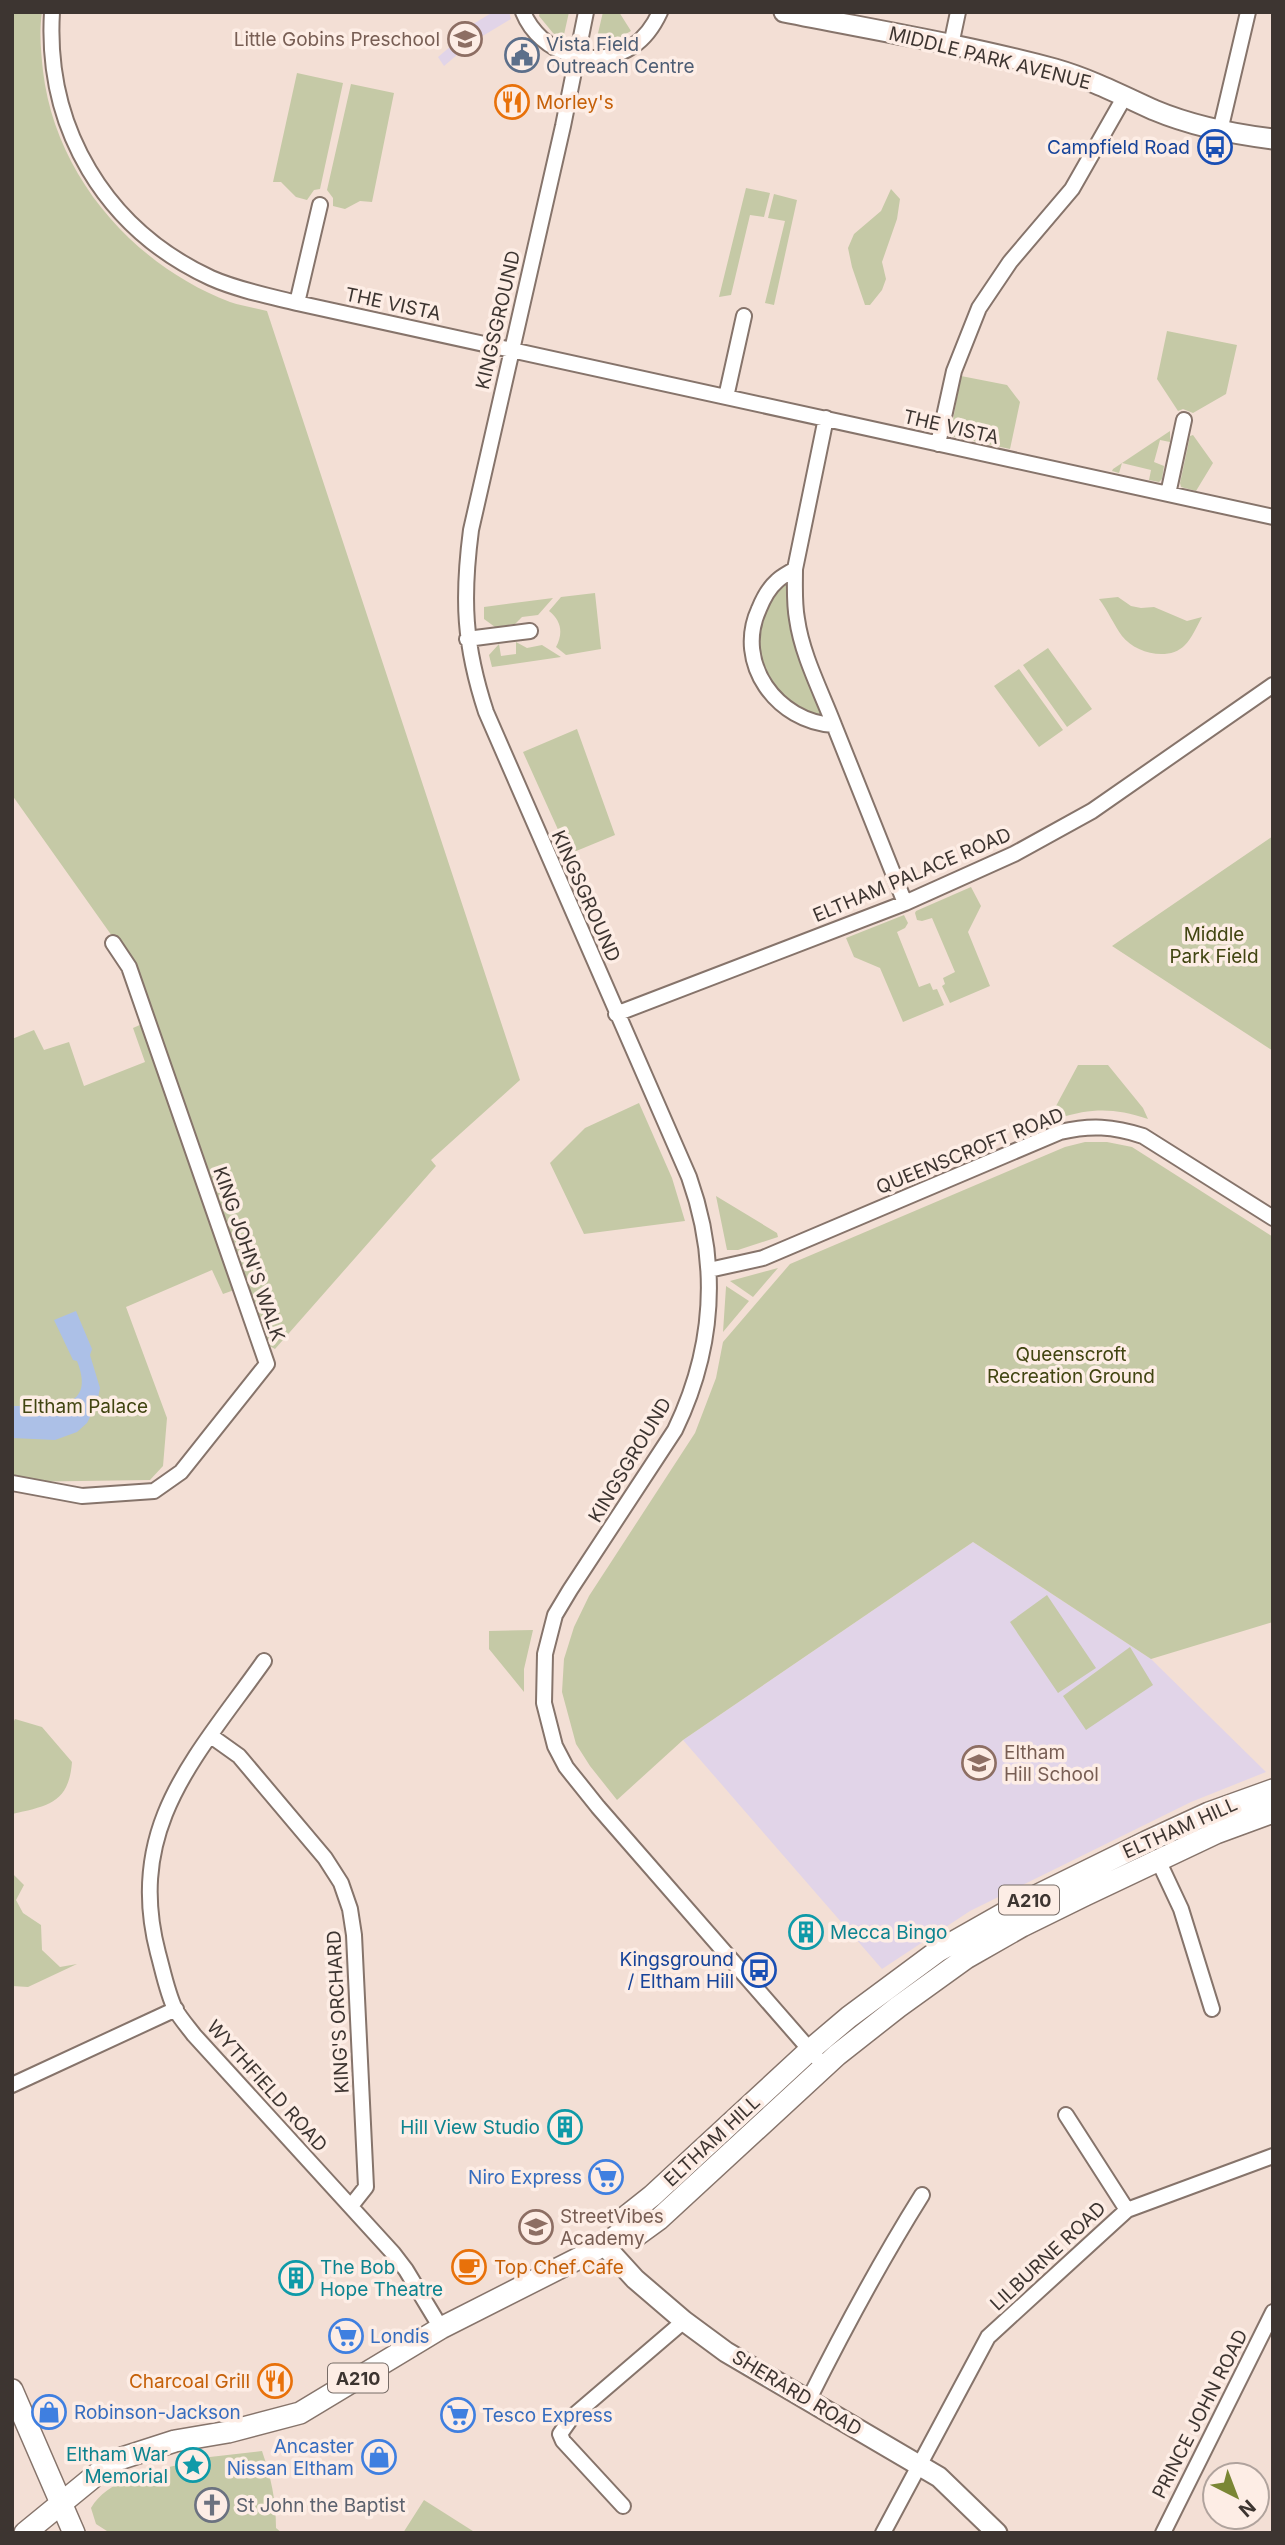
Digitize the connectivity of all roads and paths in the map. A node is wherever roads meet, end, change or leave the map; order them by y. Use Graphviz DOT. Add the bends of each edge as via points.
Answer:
graph roads {
  1 [pos="52,12"];
  2 [pos="523,12"];
  3 [pos="586,12"];
  4 [pos="660,12"];
  5 [pos="783,12"];
  6 [pos="958,12"];
  7 [pos="1248,12"];
  8 [pos="951,45"];
  9 [pos="576,56"];
  10 [pos="1125,96"];
  11 [pos="1220,131"];
  12 [pos="1273,139"];
  13 [pos="320,205"];
  14 [pos="297,303"];
  15 [pos="744,316"];
  16 [pos="511,350"];
  17 [pos="726,397"];
  18 [pos="826,418"];
  19 [pos="1184,421"];
  20 [pos="938,444"];
  21 [pos="1168,494"];
  22 [pos="1273,517"];
  23 [pos="795,569"];
  24 [pos="530,631"];
  25 [pos="467,639"];
  26 [pos="1273,685"];
  27 [pos="834,725"];
  28 [pos="905,903"];
  29 [pos="113,943"];
  30 [pos="616,1014"];
  31 [pos="1273,1218"];
  32 [pos="709,1270"];
  33 [pos="12,1483"];
  34 [pos="264,1661"];
  35 [pos="211,1736"];
  36 [pos="1273,1790"];
  37 [pos="1273,1812"];
  38 [pos="1158,1860"];
  39 [pos="1212,2009"];
  40 [pos="176,2010"];
  41 [pos="810,2050"];
  42 [pos="824,2067"];
  43 [pos="12,2085"];
  44 [pos="1066,2115"];
  45 [pos="1273,2156"];
  46 [pos="922,2195"];
  47 [pos="351,2206"];
  48 [pos="1127,2210"];
  49 [pos="612,2239"];
  50 [pos="1273,2312"];
  51 [pos="684,2320"];
  52 [pos="441,2328"];
  53 [pos="12,2390"];
  54 [pos="808,2401"];
  55 [pos="919,2465"];
  56 [pos="60,2503"];
  57 [pos="623,2506"];
  58 [pos="25,2533"];
  59 [pos="74,2533"];
  60 [pos="883,2533"];
  61 [pos="997,2533"];
  62 [pos="1163,2533"];
  1 -- 14 [label="street, THE VISTA" via="53,67 66,120 90,175 106,196 154,243 202,273"];
  2 -- 9 [label="street" via="547,44"];
  3 -- 9 [label="street, KINGSGROUND"];
  4 -- 9 [label="street" via="633,46 607,56"];
  5 -- 8 [label="street, MIDDLE PARK AVENUE"];
  6 -- 8 [label="street"];
  7 -- 11 [label="street"];
  8 -- 10 [label="street, MIDDLE PARK AVENUE" via="1056,69"];
  9 -- 16 [label="street, KINGSGROUND"];
  10 -- 11 [label="street, MIDDLE PARK AVENUE"];
  10 -- 20 [label="street" via="1072,189 979,308 954,371"];
  11 -- 12 [label="street, MIDDLE PARK AVENUE"];
  13 -- 14 [label="street"];
  14 -- 16 [label="street, THE VISTA"];
  15 -- 17 [label="street"];
  16 -- 17 [label="street, THE VISTA"];
  16 -- 25 [label="street, KINGSGROUND" via="471,530 466,569"];
  17 -- 18 [label="street, THE VISTA"];
  18 -- 20 [label="street, THE VISTA"];
  18 -- 23 [label="street"];
  19 -- 21 [label="street"];
  20 -- 21 [label="street, THE VISTA"];
  21 -- 22 [label="street, THE VISTA"];
  23 -- 27 [label="street" via="803,646"];
  23 -- 27 [label="street" via="776,582 755,618 754,663 776,701 794,715"];
  24 -- 25 [label="street"];
  25 -- 30 [label="street, KINGSGROUND" via="486,712"];
  26 -- 28 [label="street, ELTHAM PALACE ROAD" via="1092,811 972,875"];
  27 -- 28 [label="street"];
  28 -- 30 [label="street, ELTHAM PALACE ROAD"];
  29 -- 33 [label="street, KING JOHN'S WALK" via="129,967 267,1364 181,1472 154,1491 82,1496"];
  30 -- 32 [label="street, KINGSGROUND" via="689,1177"];
  31 -- 32 [label="street, QUEENSCROFT ROAD" via="1143,1136 1120,1128 1080,1127 762,1258"];
  32 -- 41 [label="street, KINGSGROUND" via="705,1345 688,1403 656,1461 555,1615 545,1654 544,1703 555,1746 566,1766"];
  34 -- 35 [label="street"];
  35 -- 40 [label="street" via="169,1803 151,1862 153,1934"];
  35 -- 47 [label="street, KING'S ORCHARD" via="239,1756 325,1858 351,1909 366,2187"];
  36 -- 41 [label="main road, ELTHAM HILL / A210" via="1146,1842 968,1933 879,1994"];
  37 -- 38 [label="main road, ELTHAM HILL / A210"];
  38 -- 39 [label="street" via="1188,1929"];
  38 -- 42 [label="main road, ELTHAM HILL / A210" via="974,1953"];
  40 -- 43 [label="street"];
  40 -- 47 [label="street, WYTHFIELD ROAD"];
  41 -- 42 [label="street, KINGSGROUND"];
  41 -- 49 [label="main road, ELTHAM HILL / A210" via="624,2219"];
  42 -- 49 [label="main road, ELTHAM HILL / A210" via="659,2219 637,2235"];
  44 -- 48 [label="street"];
  45 -- 48 [label="street, LILBURNE ROAD"];
  46 -- 54 [label="street" via="856,2306"];
  47 -- 52 [label="street, WYTHFIELD ROAD" via="406,2270"];
  48 -- 55 [label="street, LILBURNE ROAD" via="988,2337"];
  49 -- 51 [label="street, SHERARD ROAD" via="635,2279"];
  49 -- 52 [label="main road, A210"];
  50 -- 62 [label="street, PRINCE JOHN ROAD"];
  51 -- 54 [label="street, SHERARD ROAD" via="726,2352"];
  51 -- 57 [label="street" via="572,2417 560,2434"];
  52 -- 56 [label="main road, A210" via="300,2413 134,2453 113,2461"];
  53 -- 56 [label="main road"];
  54 -- 55 [label="street, SHERARD ROAD"];
  55 -- 60 [label="street, LILBURNE ROAD"];
  55 -- 61 [label="street, SHERARD ROAD" via="939,2477"];
  56 -- 58 [label="main road, A210"];
  56 -- 59 [label="main road"];
}
